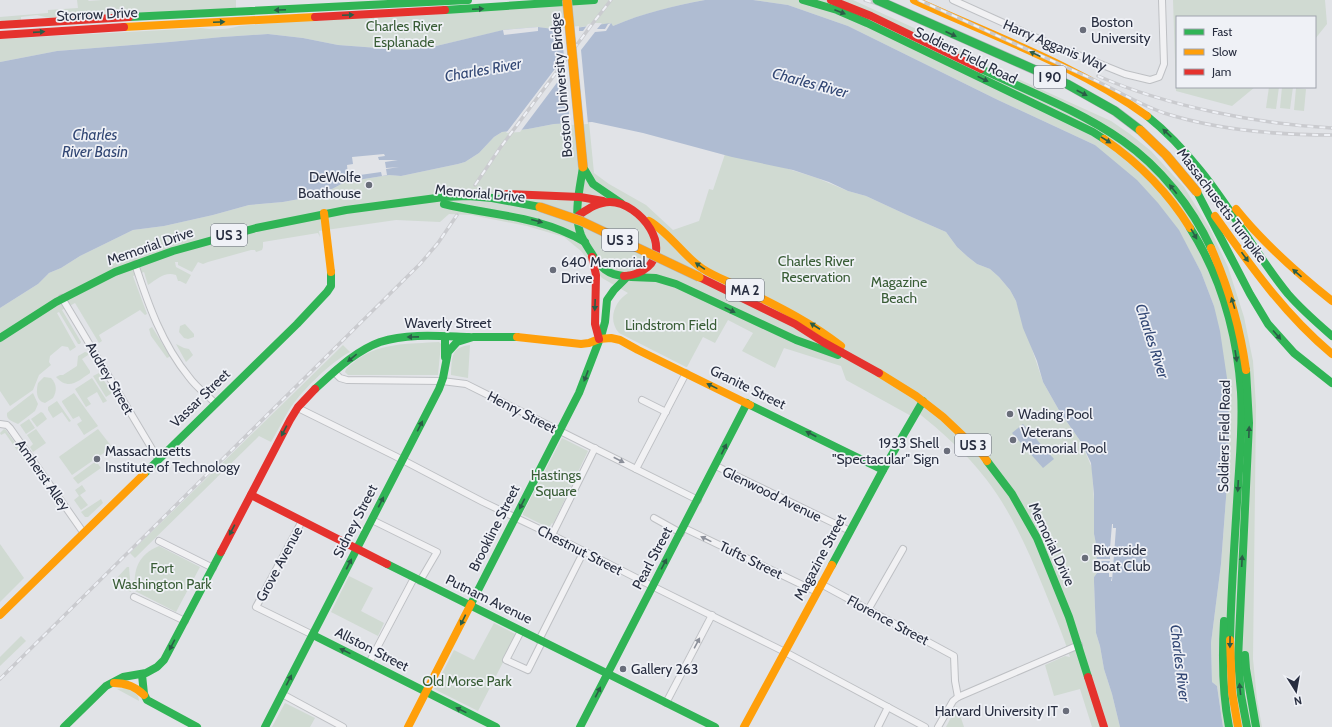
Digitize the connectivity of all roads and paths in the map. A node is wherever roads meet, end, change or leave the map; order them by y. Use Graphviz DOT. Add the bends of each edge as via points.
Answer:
graph roads {
  1 [pos="355,0"];
  2 [pos="468,0"];
  3 [pos="567,0"];
  4 [pos="594,0"];
  5 [pos="803,0"];
  6 [pos="831,0"];
  7 [pos="877,0"];
  8 [pos="914,0"];
  9 [pos="953,0"];
  10 [pos="1162,0"];
  11 [pos="318,8"];
  12 [pos="0,25"];
  13 [pos="0,35"];
  14 [pos="583,167"];
  15 [pos="1210,184"];
  16 [pos="1197,192"];
  17 [pos="580,197"];
  18 [pos="444,200"];
  19 [pos="616,203"];
  20 [pos="628,208"];
  21 [pos="324,213"];
  22 [pos="579,215"];
  23 [pos="638,215"];
  24 [pos="585,242"];
  25 [pos="591,252"];
  26 [pos="135,264"];
  27 [pos="628,276"];
  28 [pos="62,298"];
  29 [pos="1330,300"];
  30 [pos="1332,336"];
  31 [pos="444,337"];
  32 [pos="473,337"];
  33 [pos="0,338"];
  34 [pos="599,339"];
  35 [pos="1332,354"];
  36 [pos="856,360"];
  37 [pos="445,362"];
  38 [pos="334,372"];
  39 [pos="686,373"];
  40 [pos="442,381"];
  41 [pos="1332,383"];
  42 [pos="642,400"];
  43 [pos="923,401"];
  44 [pos="215,403"];
  45 [pos="747,403"];
  46 [pos="298,408"];
  47 [pos="666,412"];
  48 [pos="0,424"];
  49 [pos="559,430"];
  50 [pos="595,448"];
  51 [pos="158,459"];
  52 [pos="402,460"];
  53 [pos="716,466"];
  54 [pos="636,469"];
  55 [pos="883,470"];
  56 [pos="250,495"];
  57 [pos="698,500"];
  58 [pos="515,518"];
  59 [pos="654,518"];
  60 [pos="372,520"];
  61 [pos="302,521"];
  62 [pos="683,530"];
  63 [pos="850,531"];
  64 [pos="84,532"];
  65 [pos="552,535"];
  66 [pos="159,541"];
  67 [pos="903,548"];
  68 [pos="1235,548"];
  69 [pos="357,549"];
  70 [pos="584,551"];
  71 [pos="213,568"];
  72 [pos="417,580"];
  73 [pos="652,586"];
  74 [pos="819,588"];
  75 [pos="134,597"];
  76 [pos="1240,600"];
  77 [pos="470,605"];
  78 [pos="256,607"];
  79 [pos="868,610"];
  80 [pos="0,615"];
  81 [pos="712,615"];
  82 [pos="185,621"];
  83 [pos="521,631"];
  84 [pos="313,635"];
  85 [pos="541,641"];
  86 [pos="1079,645"];
  87 [pos="785,652"];
  88 [pos="369,663"];
  89 [pos="608,674"];
  90 [pos="142,675"];
  91 [pos="110,684"];
  92 [pos="426,692"];
  93 [pos="282,694"];
  94 [pos="145,695"];
  95 [pos="958,697"];
  96 [pos="666,702"];
  97 [pos="888,707"];
  98 [pos="64,727"];
  99 [pos="197,727"];
  100 [pos="265,727"];
  101 [pos="343,727"];
  102 [pos="408,727"];
  103 [pos="496,727"];
  104 [pos="580,727"];
  105 [pos="715,727"];
  106 [pos="744,727"];
  107 [pos="878,727"];
  108 [pos="925,727"];
  109 [pos="938,727"];
  110 [pos="1104,727"];
  111 [pos="1229,727"];
  112 [pos="1238,727"];
  113 [pos="1247,727"];
  114 [pos="1256,727"];
  1 -- 11 [label="main road"];
  2 -- 11 [label="main road, Storrow Drive"];
  3 -- 14 [label="main road, Boston University Bridge / MA 2, bridge"];
  13 -- 4 [label="main road, Storrow Drive, one-way" via="500,8"];
  5 -- 68 [label="main road, Soldiers Field Road, one-way" via="837,10 867,23 1093,132 1135,161 1172,199 1194,233 1212,269 1224,302 1235,346 1240,380 1241,415"];
  76 -- 6 [label="main road, Soldiers Field Road, one-way" via="1250,423 1247,370 1239,328 1226,284 1207,240 1190,212 1170,184 1146,160 1099,126 871,16"];
  7 -- 16 [label="main road, Massachusetts Turnpike / I 90, one-way, bridge" via="1105,105 1156,144"];
  15 -- 8 [label="main road, Massachusetts Turnpike / I 90, one-way" via="1189,156 1164,130 1118,95 1070,70"];
  9 -- 10 [label="street, Harry Agganis Way" via="1048,43 1125,74 1150,80 1159,77 1164,64"];
  11 -- 12 [label="main road, Storrow Drive, one-way"];
  14 -- 17 [label="main road, Boston University Bridge / MA 2"];
  14 -- 20 [label="main road, Boston University Bridge / MA 2" via="595,185"];
  29 -- 15 [label="main road, one-way" via="1282,259"];
  15 -- 30 [label="main road, Massachusetts Turnpike / I 90" via="1273,274 1299,306"];
  16 -- 35 [label="main road, Massachusetts Turnpike / I 90, one-way" via="1272,295 1309,335"];
  16 -- 41 [label="main road, one-way" via="1263,318 1288,348"];
  17 -- 18 [label="main road" via="464,192"];
  17 -- 19 [label="main road"];
  17 -- 22 [label="main road, Boston University Bridge / MA 2"];
  18 -- 21 [label="main road, Memorial Drive / US 3"];
  18 -- 24 [label="main road, one-way" via="462,208 539,222 568,232"];
  18 -- 36 [label="main road, Memorial Drive / US 3" via="539,210 697,280"];
  19 -- 20 [label="main road"];
  19 -- 22 [label="main road" via="596,204"];
  20 -- 23 [label="main road, MA 2"];
  21 -- 26 [label="main road, Memorial Drive / US 3" via="223,237"];
  21 -- 44 [label="main road, Vassar Street" via="332,276 329,289 297,324"];
  22 -- 24 [label="main road, MA 2" via="579,230"];
  23 -- 27 [label="main road" via="653,233 656,251 648,267"];
  36 -- 23 [label="main road, MA 2, one-way" via="813,325 703,269 656,226"];
  24 -- 25 [label="main road, MA 2"];
  25 -- 27 [label="main road, MA 2" via="606,271 618,276"];
  25 -- 34 [label="main road, one-way" via="596,273 594,324"];
  26 -- 28 [label="main road, Memorial Drive / US 3"];
  26 -- 44 [label="street" via="152,313 171,352 194,383"];
  27 -- 34 [label="main road, Brookline Street" via="607,301"];
  27 -- 36 [label="main road, MA 2, one-way" via="656,278 676,284 791,339"];
  28 -- 33 [label="main road, Memorial Drive / US 3"];
  28 -- 51 [label="street, Audrey Street"];
  31 -- 32 [label="main road, Waverly Street"];
  31 -- 37 [label="main road"];
  31 -- 38 [label="main road, Waverly Street, one-way" via="403,337 382,342 360,352"];
  32 -- 34 [label="main road, Waverly Street" via="521,338 583,344"];
  32 -- 37 [label="main road, Sidney Street" via="454,344"];
  34 -- 39 [label="main road, Granite Street" via="617,338"];
  34 -- 49 [label="main road, Brookline Street, one-way" via="582,385"];
  36 -- 43 [label="main road, Memorial Drive / US 3"];
  37 -- 40 [label="main road, Sidney Street"];
  38 -- 40 [label="street, Henry Street" via="347,380"];
  38 -- 46 [label="main road, Waverly Street" via="312,391"];
  45 -- 39 [label="main road, Granite Street, one-way"];
  39 -- 47 [label="street"];
  40 -- 49 [label="street, Henry Street" via="458,382 473,387"];
  52 -- 40 [label="main road, Sidney Street, one-way"];
  42 -- 47 [label="street"];
  43 -- 55 [label="main road, Magazine Street"];
  43 -- 86 [label="main road, Memorial Drive / US 3" via="974,446 1017,502 1049,565"];
  44 -- 51 [label="main road, Vassar Street"];
  53 -- 45 [label="main road, Pearl Street, one-way"];
  55 -- 45 [label="main road, Granite Street, one-way"];
  46 -- 52 [label="street, Chestnut Street"];
  46 -- 56 [label="main road, Waverly Street, one-way"];
  47 -- 54 [label="street"];
  48 -- 64 [label="street, Amherst Alley" via="10,428"];
  49 -- 50 [label="street, Henry Street"];
  49 -- 58 [label="main road, Brookline Street, one-way"];
  50 -- 54 [label="street, Henry Street, one-way"];
  50 -- 65 [label="street"];
  51 -- 64 [label="main road, Vassar Street"];
  52 -- 58 [label="street, Chestnut Street"];
  60 -- 52 [label="main road, Sidney Street, one-way"];
  53 -- 57 [label="main road, Pearl Street"];
  53 -- 63 [label="street, Glenwood Avenue"];
  54 -- 57 [label="street, Henry Street"];
  55 -- 63 [label="main road, Magazine Street"];
  56 -- 61 [label="main road, Putnam Avenue"];
  56 -- 71 [label="main road, Waverly Street, one-way"];
  57 -- 62 [label="main road, Pearl Street"];
  58 -- 65 [label="street, Chestnut Street"];
  58 -- 77 [label="main road, Brookline Street"];
  59 -- 62 [label="street, Tufts Street"];
  60 -- 69 [label="main road, Sidney Street"];
  60 -- 72 [label="street" via="437,552"];
  61 -- 69 [label="main road, Putnam Avenue"];
  61 -- 78 [label="street, Grove Avenue"];
  73 -- 62 [label="main road, Pearl Street, one-way"];
  74 -- 62 [label="street, Tufts Street, one-way"];
  63 -- 74 [label="main road, Magazine Street"];
  64 -- 80 [label="main road, Vassar Street"];
  65 -- 70 [label="street, Chestnut Street"];
  66 -- 71 [label="street"];
  67 -- 79 [label="street"];
  68 -- 111 [label="main road" via="1228,580 1222,642 1223,685"];
  68 -- 112 [label="main road, Soldiers Field Road, one-way" via="1230,669"];
  69 -- 72 [label="main road, Putnam Avenue"];
  84 -- 69 [label="main road, Sidney Street, one-way"];
  70 -- 73 [label="street, Chestnut Street"];
  70 -- 85 [label="street"];
  71 -- 82 [label="main road, Waverly Street"];
  72 -- 77 [label="main road, Putnam Avenue"];
  72 -- 88 [label="street"];
  73 -- 81 [label="street, Chestnut Street"];
  73 -- 89 [label="main road, Pearl Street"];
  74 -- 79 [label="street, Florence Street"];
  74 -- 87 [label="main road, Magazine Street"];
  75 -- 82 [label="street"];
  113 -- 76 [label="main road, Soldiers Field Road, one-way" via="1238,671"];
  76 -- 114 [label="main road" via="1246,669"];
  77 -- 83 [label="main road, Putnam Avenue"];
  77 -- 92 [label="main road, Brookline Street, one-way"];
  78 -- 84 [label="street, Allston Street"];
  79 -- 95 [label="street, Florence Street" via="954,656 954,681"];
  81 -- 87 [label="street, Chestnut Street"];
  96 -- 81 [label="street, one-way"];
  82 -- 90 [label="main road, Waverly Street, one-way" via="162,661 153,670"];
  83 -- 85 [label="main road, Putnam Avenue"];
  83 -- 85 [label="street" via="506,660 528,670"];
  88 -- 84 [label="main road, Allston Street, one-way"];
  93 -- 84 [label="main road, Sidney Street, one-way"];
  85 -- 89 [label="main road, Putnam Avenue"];
  86 -- 95 [label="street"];
  86 -- 110 [label="main road, Memorial Drive / US 3"];
  87 -- 97 [label="street, Chestnut Street"];
  87 -- 106 [label="main road, Magazine Street"];
  88 -- 92 [label="main road, Allston Street"];
  89 -- 96 [label="main road, Putnam Avenue"];
  104 -- 89 [label="main road, Pearl Street, one-way"];
  90 -- 91 [label="main road" via="123,677"];
  90 -- 94 [label="main road"];
  91 -- 94 [label="main road" via="129,684"];
  91 -- 98 [label="main road"];
  92 -- 102 [label="main road, Brookline Street"];
  103 -- 92 [label="main road, Allston Street, one-way"];
  93 -- 100 [label="main road, Sidney Street"];
  93 -- 101 [label="street"];
  94 -- 99 [label="main road" via="151,703"];
  95 -- 109 [label="street"];
  96 -- 105 [label="main road, Putnam Avenue"];
  97 -- 107 [label="street"];
  97 -- 108 [label="street, Chestnut Street"];
}
